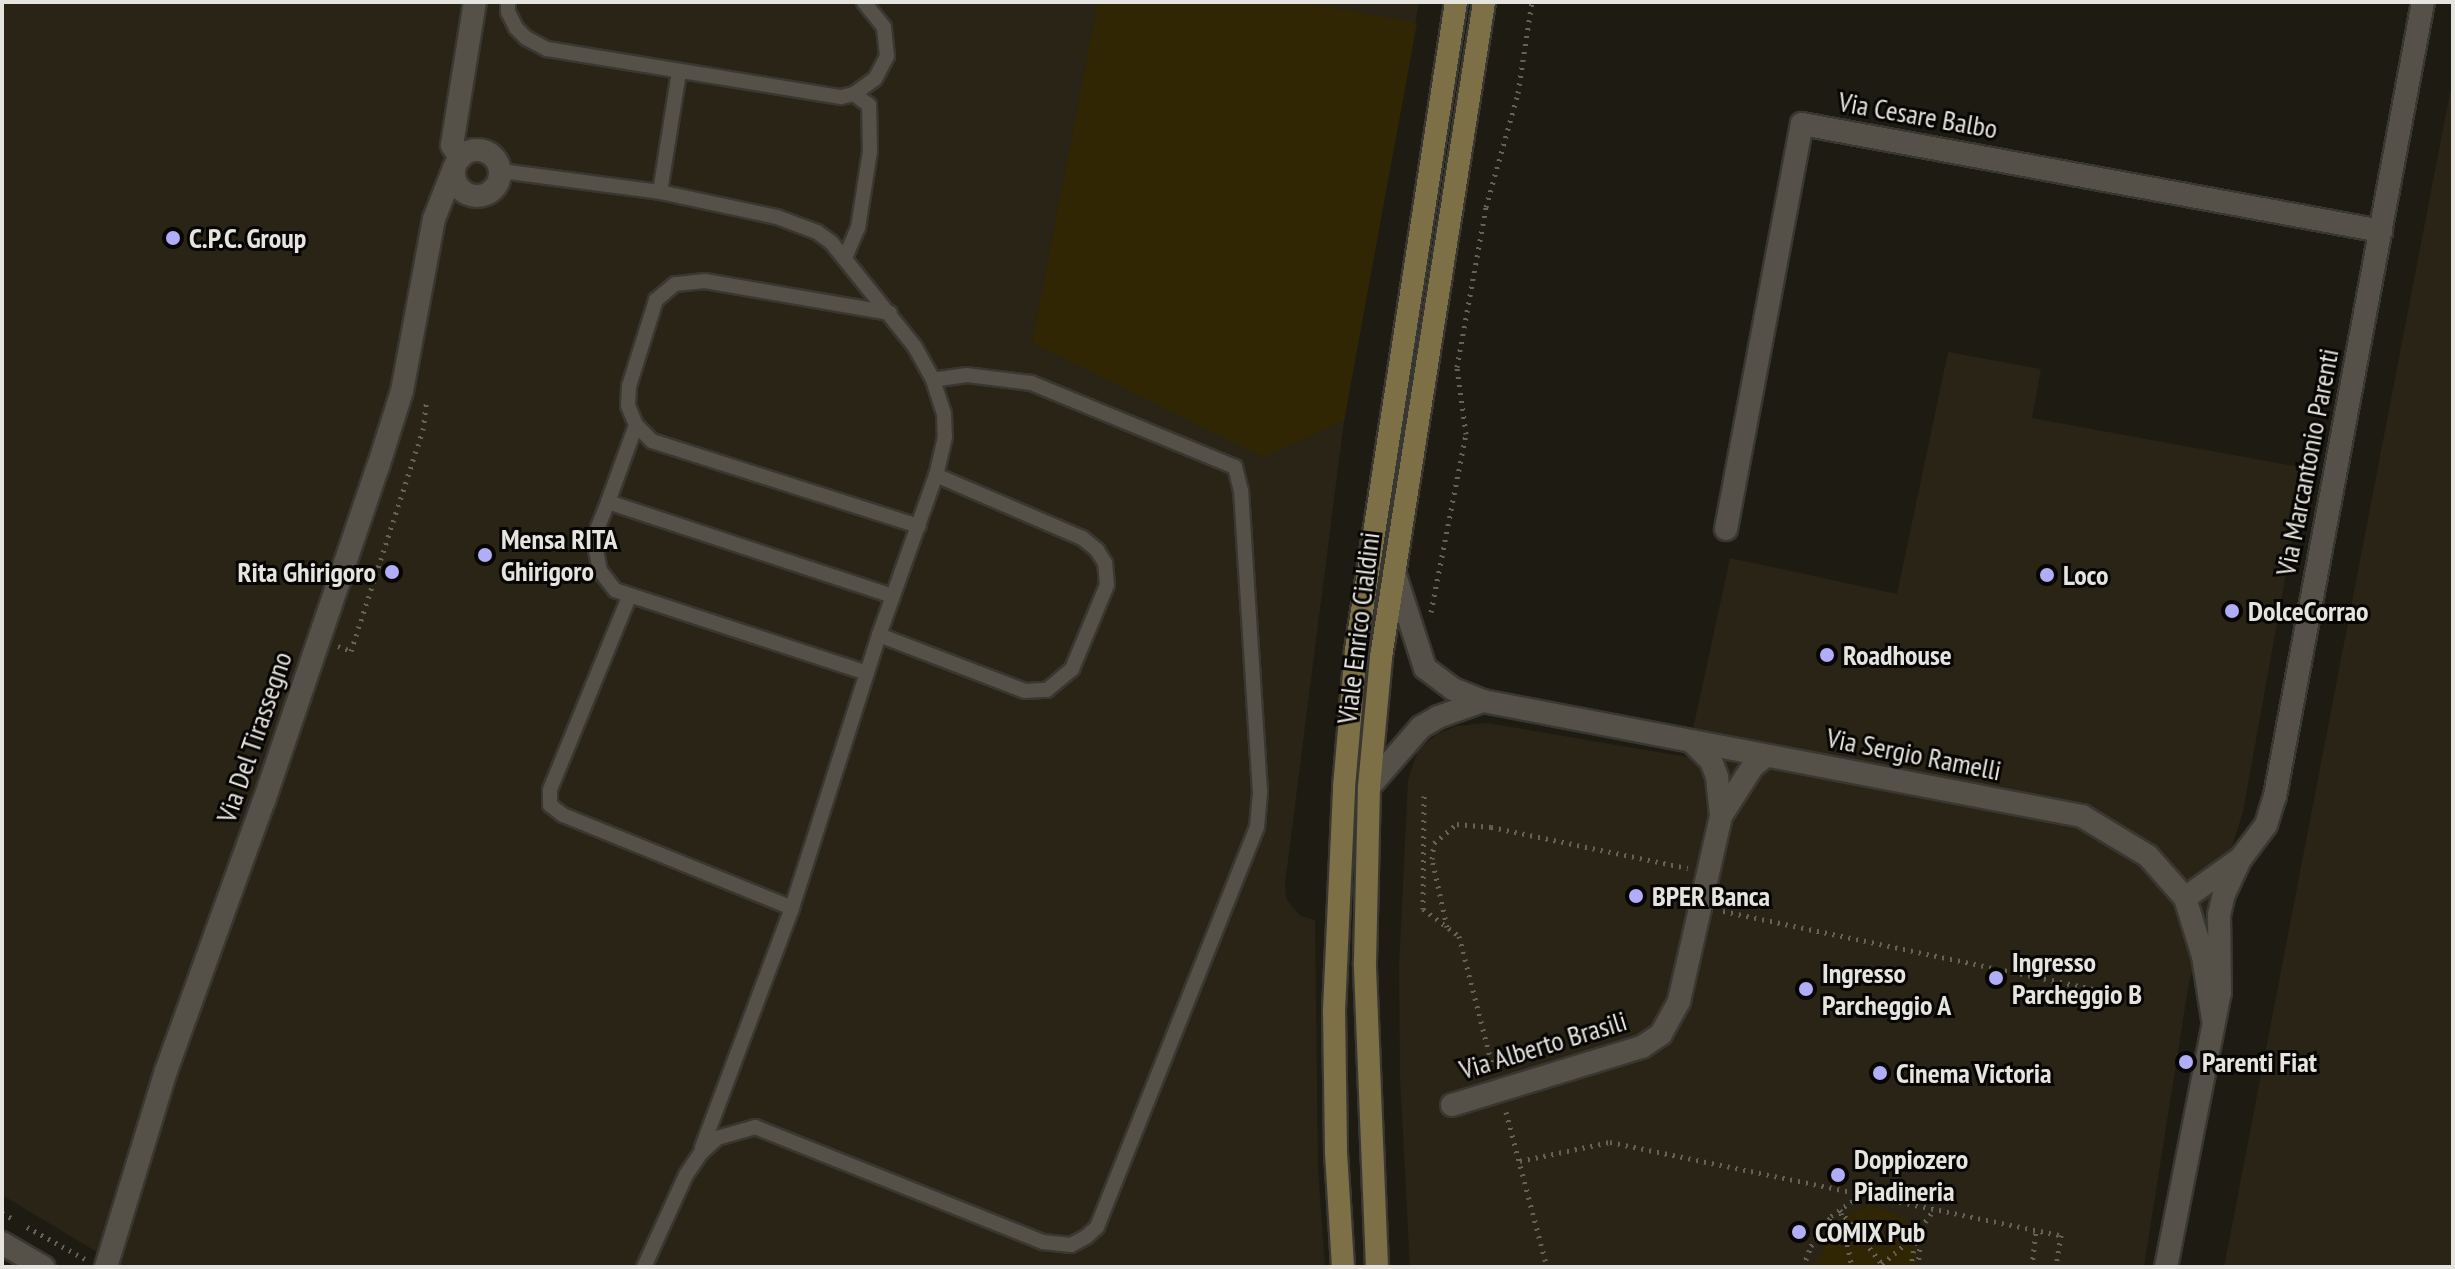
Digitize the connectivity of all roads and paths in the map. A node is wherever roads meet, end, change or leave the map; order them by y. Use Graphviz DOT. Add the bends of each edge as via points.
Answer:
graph roads {
  1 [pos="475,2"];
  2 [pos="508,2"];
  3 [pos="864,2"];
  4 [pos="1456,2"];
  5 [pos="1484,2"];
  6 [pos="1532,2"];
  7 [pos="2423,2"];
  8 [pos="679,72"];
  9 [pos="854,94"];
  10 [pos="457,163"];
  11 [pos="501,171"];
  12 [pos="660,192"];
  13 [pos="470,196"];
  14 [pos="434,219"];
  15 [pos="2381,231"];
  16 [pos="845,258"];
  17 [pos="890,313"];
  18 [pos="933,380"];
  19 [pos="427,399"];
  20 [pos="636,425"];
  21 [pos="936,475"];
  22 [pos="608,502"];
  23 [pos="919,526"];
  24 [pos="1726,529"];
  25 [pos="1394,572"];
  26 [pos="893,596"];
  27 [pos="629,597"];
  28 [pos="1431,627"];
  29 [pos="879,635"];
  30 [pos="319,638"];
  31 [pos="867,673"];
  32 [pos="1483,701"];
  33 [pos="1691,741"];
  34 [pos="1766,756"];
  35 [pos="1369,787"];
  36 [pos="1424,796"];
  37 [pos="1721,816"];
  38 [pos="2241,858"];
  39 [pos="2185,898"];
  40 [pos="792,908"];
  41 [pos="1447,927"];
  42 [pos="2213,1019"];
  43 [pos="1452,1105"];
  44 [pos="700,1154"];
  45 [pos="1520,1161"];
  46 [pos="1862,1194"];
  47 [pos="1934,1209"];
  48 [pos="1840,1210"];
  49 [pos="2,1213"];
  50 [pos="2036,1230"];
  51 [pos="1916,1235"];
  52 [pos="2,1243"];
  53 [pos="1882,1266"];
  54 [pos="43,1267"];
  55 [pos="99,1267"];
  56 [pos="106,1267"];
  57 [pos="644,1267"];
  58 [pos="1343,1267"];
  59 [pos="1377,1267"];
  60 [pos="1803,1267"];
  61 [pos="1852,1267"];
  62 [pos="1911,1267"];
  63 [pos="1918,1267"];
  64 [pos="2032,1267"];
  65 [pos="2056,1267"];
  66 [pos="2166,1267"];
  1 -- 10 [label="street" via="452,145"];
  2 -- 8 [label="lane" via="516,28 547,49"];
  3 -- 9 [label="lane" via="884,27 887,56 875,79"];
  4 -- 58 [label="main road, Viale Enrico Cialdini" via="1356,650 1334,1011"];
  5 -- 25 [label="main road, Viale Enrico Cialdini"];
  6 -- 28 [label="path" via="1518,93 1486,207 1457,367 1466,434"];
  7 -- 15 [label="street, Via Marcantonio Parenti"];
  8 -- 9 [label="lane" via="821,96"];
  8 -- 12 [label="lane"];
  9 -- 16 [label="lane" via="869,105 870,151 858,228"];
  10 -- 11 [label="street" via="473,150 489,153"];
  10 -- 13 [label="street" via="458,187"];
  10 -- 14 [label="street"];
  11 -- 12 [label="lane"];
  11 -- 13 [label="street" via="492,192"];
  12 -- 16 [label="lane" via="799,224 831,242"];
  13 -- 14 [label="street"];
  14 -- 30 [label="street, Via Del Tirassegno" via="402,391"];
  15 -- 24 [label="street, Via Cesare Balbo" via="1802,124"];
  15 -- 38 [label="street, Via Marcantonio Parenti" via="2275,796 2266,825"];
  16 -- 17 [label="lane"];
  17 -- 18 [label="lane"];
  17 -- 20 [label="lane" via="705,281 675,284 656,300 629,386 628,406"];
  18 -- 21 [label="lane" via="945,437"];
  18 -- 44 [label="lane" via="967,375 1031,383 1235,467 1241,491 1260,792 1257,827 1097,1227 1086,1237 1071,1245 1043,1242 755,1127 717,1138"];
  19 -- 30 [label="path" via="423,430 351,651"];
  20 -- 22 [label="lane"];
  20 -- 23 [label="lane" via="652,441"];
  21 -- 23 [label="lane"];
  21 -- 29 [label="lane" via="1082,538 1105,563 1107,585 1072,669 1047,690 1025,691"];
  22 -- 26 [label="lane"];
  22 -- 27 [label="lane" via="598,527 598,562 605,581"];
  23 -- 26 [label="lane"];
  25 -- 32 [label="street, Via Sergio Ramelli" via="1425,668 1445,684"];
  25 -- 35 [label="main road, Viale Enrico Cialdini"];
  26 -- 29 [label="lane"];
  27 -- 31 [label="lane"];
  27 -- 40 [label="lane" via="550,790 550,805 563,815"];
  29 -- 31 [label="lane"];
  30 -- 56 [label="street, Via Del Tirassegno" via="166,1071"];
  31 -- 40 [label="lane"];
  32 -- 33 [label="street, Via Sergio Ramelli"];
  32 -- 35 [label="street" via="1421,727"];
  33 -- 34 [label="street, Via Sergio Ramelli"];
  33 -- 37 [label="street, Via Alberto Brasili" via="1711,761"];
  34 -- 37 [label="street, Via Alberto Brasili" via="1753,766"];
  34 -- 39 [label="street, Via Sergio Ramelli" via="2082,816 2148,856"];
  35 -- 59 [label="main road, Viale Enrico Cialdini" via="1366,1011"];
  36 -- 41 [label="path" via="1423,909"];
  37 -- 43 [label="street, Via Alberto Brasili" via="1679,1001 1661,1034 1642,1047"];
  38 -- 39 [label="street, Via Marcantonio Parenti"];
  38 -- 42 [label="street, Via Sergio Ramelli" via="2219,915 2222,965"];
  39 -- 42 [label="street, Via Sergio Ramelli" via="2203,956"];
  40 -- 44 [label="lane"];
  42 -- 66 [label="street, Via Sergio Ramelli"];
  44 -- 57 [label="lane"];
  45 -- 46 [label="path" via="1610,1142"];
  46 -- 47 [label="path"];
  46 -- 48 [label="path"];
  47 -- 50 [label="path"];
  47 -- 51 [label="path"];
  48 -- 53 [label="path"];
  48 -- 60 [label="path" via="1811,1246"];
  48 -- 61 [label="path"];
  49 -- 55 [label="path"];
  50 -- 64 [label="path"];
  50 -- 65 [label="path" via="2061,1235"];
  51 -- 53 [label="path"];
  51 -- 62 [label="path"];
  51 -- 63 [label="path"];
  52 -- 54 [label="street"];
}
